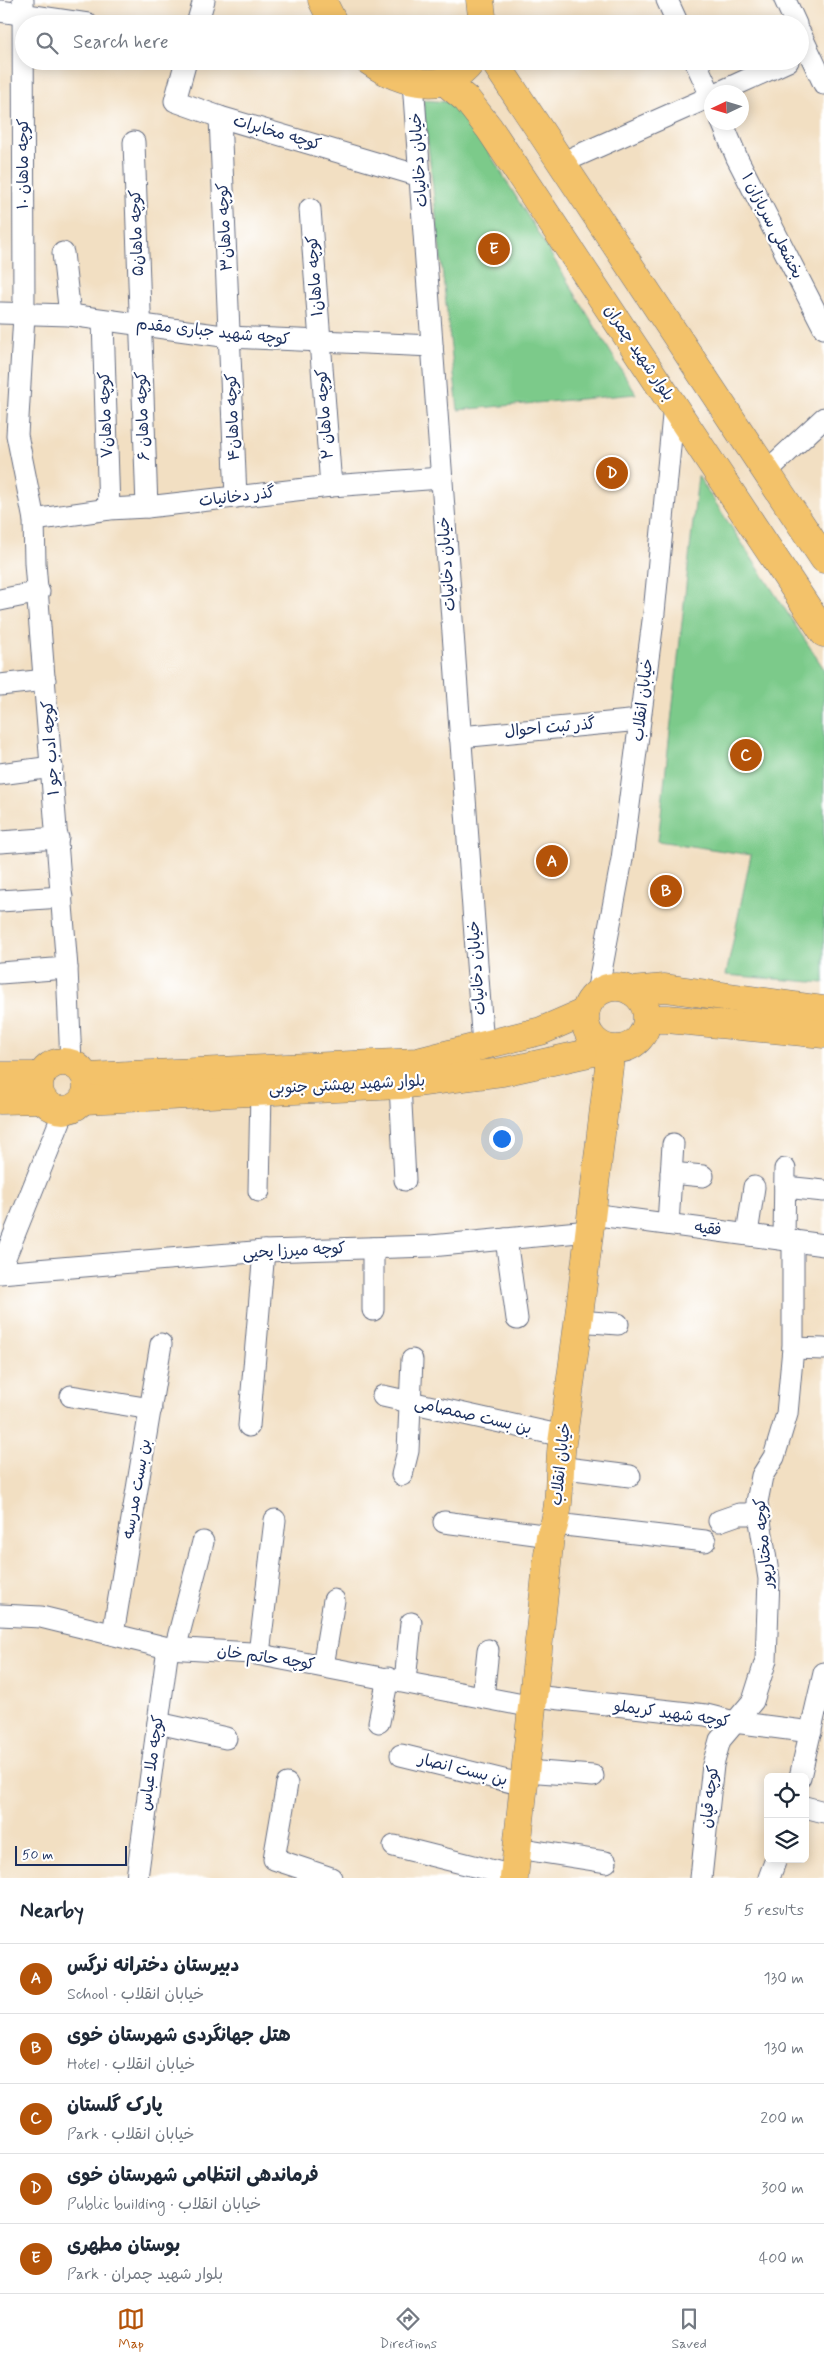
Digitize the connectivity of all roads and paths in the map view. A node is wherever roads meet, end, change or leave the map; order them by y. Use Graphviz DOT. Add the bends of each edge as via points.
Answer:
graph roads {
  1 [pos="204,0"];
  2 [pos="322,0"];
  3 [pos="480,0"];
  4 [pos="667,0"];
  5 [pos="785,0"];
  6 [pos="23,6"];
  7 [pos="0,10"];
  8 [pos="56,15"];
  9 [pos="200,15"];
  10 [pos="330,15"];
  11 [pos="482,15"];
  12 [pos="674,15"];
  13 [pos="792,15"];
  14 [pos="811,51"];
  15 [pos="23,70"];
  16 [pos="184,70"];
  17 [pos="384,70"];
  18 [pos="463,70"];
  19 [pos="500,70"];
  20 [pos="700,70"];
  21 [pos="769,70"];
  22 [pos="444,81"];
  23 [pos="413,82"];
  24 [pos="824,84"];
  25 [pos="707,85"];
  26 [pos="737,85"];
  27 [pos="704,100"];
  28 [pos="220,117"];
  29 [pos="726,130"];
  30 [pos="134,142"];
  31 [pos="561,163"];
  32 [pos="420,176"];
  33 [pos="310,209"];
  34 [pos="63,253"];
  35 [pos="0,314"];
  36 [pos="24,314"];
  37 [pos="70,315"];
  38 [pos="103,321"];
  39 [pos="140,324"];
  40 [pos="824,328"];
  41 [pos="230,337"];
  42 [pos="320,342"];
  43 [pos="432,346"];
  44 [pos="674,405"];
  45 [pos="824,418"];
  46 [pos="9,434"];
  47 [pos="766,472"];
  48 [pos="441,478"];
  49 [pos="330,486"];
  50 [pos="236,497"];
  51 [pos="147,507"];
  52 [pos="109,509"];
  53 [pos="34,520"];
  54 [pos="824,558"];
  55 [pos="39,592"];
  56 [pos="0,600"];
  57 [pos="824,633"];
  58 [pos="45,680"];
  59 [pos="0,685"];
  60 [pos="640,720"];
  61 [pos="460,737"];
  62 [pos="52,767"];
  63 [pos="0,774"];
  64 [pos="58,838"];
  65 [pos="0,842"];
  66 [pos="62,897"];
  67 [pos="0,901"];
  68 [pos="67,968"];
  69 [pos="0,972"];
  70 [pos="631,990"];
  71 [pos="591,1003"];
  72 [pos="824,1010"];
  73 [pos="648,1019"];
  74 [pos="541,1031"];
  75 [pos="824,1034"];
  76 [pos="483,1046"];
  77 [pos="609,1049"];
  78 [pos="548,1062"];
  79 [pos="0,1076"];
  80 [pos="400,1085"];
  81 [pos="64,1088"];
  82 [pos="261,1090"];
  83 [pos="0,1100"];
  84 [pos="673,1144"];
  85 [pos="671,1173"];
  86 [pos="703,1176"];
  87 [pos="405,1180"];
  88 [pos="754,1187"];
  89 [pos="824,1191"];
  90 [pos="260,1192"];
  91 [pos="590,1222"];
  92 [pos="668,1224"];
  93 [pos="747,1234"];
  94 [pos="506,1239"];
  95 [pos="788,1240"];
  96 [pos="824,1245"];
  97 [pos="373,1248"];
  98 [pos="264,1251"];
  99 [pos="0,1272"];
  100 [pos="373,1310"];
  101 [pos="517,1319"];
  102 [pos="578,1321"];
  103 [pos="618,1324"];
  104 [pos="161,1344"];
  105 [pos="792,1348"];
  106 [pos="824,1349"];
  107 [pos="412,1360"];
  108 [pos="71,1396"];
  109 [pos="383,1396"];
  110 [pos="410,1402"];
  111 [pos="150,1409"];
  112 [pos="249,1426"];
  113 [pos="563,1436"];
  114 [pos="558,1467"];
  115 [pos="402,1475"];
  116 [pos="630,1476"];
  117 [pos="758,1514"];
  118 [pos="276,1520"];
  119 [pos="719,1521"];
  120 [pos="444,1522"];
  121 [pos="553,1530"];
  122 [pos="705,1541"];
  123 [pos="202,1542"];
  124 [pos="334,1600"];
  125 [pos="0,1614"];
  126 [pos="410,1623"];
  127 [pos="113,1634"];
  128 [pos="171,1649"];
  129 [pos="488,1650"];
  130 [pos="259,1654"];
  131 [pos="323,1666"];
  132 [pos="824,1673"];
  133 [pos="396,1679"];
  134 [pos="483,1697"];
  135 [pos="534,1701"];
  136 [pos="379,1722"];
  137 [pos="734,1722"];
  138 [pos="158,1723"];
  139 [pos="811,1732"];
  140 [pos="226,1738"];
  141 [pos="401,1755"];
  142 [pos="801,1773"];
  143 [pos="593,1776"];
  144 [pos="525,1778"];
  145 [pos="287,1784"];
  146 [pos="809,1808"];
  147 [pos="824,1812"];
  148 [pos="394,1846"];
  149 [pos="518,1848"];
  150 [pos="606,1862"];
  151 [pos="775,1863"];
  152 [pos="306,1874"];
  153 [pos="514,1877"];
  154 [pos="137,1878"];
  155 [pos="331,1878"];
  156 [pos="701,1878"];
  157 [pos="769,1878"];
  1 -- 9 [label="street"];
  2 -- 10 [label="main road"];
  3 -- 11 [label="main road"];
  4 -- 12 [label="street"];
  5 -- 13 [label="street"];
  6 -- 7 [label="street"];
  6 -- 8 [label="street"];
  14 -- 24 [label="street"];
  15 -- 36 [label="street, کوچه ماهان ۱۰"];
  16 -- 28 [label="street, کوچه مخابرات" via="175,101"];
  17 -- 23 [label="main road"];
  18 -- 22 [label="main road"];
  19 -- 31 [label="main road"];
  20 -- 25 [label="street"];
  21 -- 26 [label="street"];
  22 -- 23 [label="main road"];
  22 -- 44 [label="main road, بلوار شهید چمران" via="467,100 489,128"];
  23 -- 32 [label="street, خیابان دخانیات"];
  27 -- 31 [label="street"];
  28 -- 32 [label="street, کوچه مخابرات"];
  28 -- 41 [label="street, کوچه ماهان۳"];
  29 -- 40 [label="street, بخشعلی سربازان ۱"];
  30 -- 39 [label="street, کوچه ماهان۵"];
  31 -- 47 [label="main road"];
  32 -- 43 [label="street, خیابان دخانیات"];
  33 -- 42 [label="street, کوچه ماهان۱"];
  34 -- 37 [label="street"];
  35 -- 36 [label="street, کوچه شهید جباری مقدم"];
  36 -- 37 [label="street, کوچه شهید جباری مقدم"];
  36 -- 46 [label="street, کوچه ماهان ۱۰"];
  37 -- 38 [label="street, کوچه شهید جباری مقدم"];
  38 -- 39 [label="street, کوچه شهید جباری مقدم"];
  38 -- 52 [label="street, کوچه ماهان۷"];
  39 -- 41 [label="street, کوچه شهید جباری مقدم"];
  39 -- 51 [label="street, کوچه ماهان ۶"];
  41 -- 42 [label="street, کوچه شهید جباری مقدم"];
  41 -- 50 [label="street, کوچه ماهان۴"];
  42 -- 43 [label="street, کوچه شهید جباری مقدم"];
  42 -- 49 [label="street, کوچه ماهان ۲"];
  43 -- 48 [label="street, خیابان دخانیات"];
  44 -- 57 [label="main road, بلوار شهید چمران"];
  44 -- 60 [label="street, خیابان انقلاب"];
  45 -- 47 [label="street"];
  46 -- 53 [label="street, کوچه ادب جو ۱"];
  47 -- 54 [label="main road"];
  48 -- 49 [label="street, گذر دخانیات"];
  48 -- 61 [label="street, خیابان دخانیات"];
  49 -- 50 [label="street, گذر دخانیات"];
  50 -- 51 [label="street, گذر دخانیات"];
  51 -- 52 [label="street, گذر دخانیات"];
  52 -- 53 [label="street, گذر دخانیات"];
  53 -- 55 [label="street, کوچه ادب جو ۱"];
  55 -- 56 [label="street"];
  55 -- 58 [label="street, کوچه ادب جو ۱"];
  58 -- 59 [label="street"];
  58 -- 62 [label="street, کوچه ادب جو ۱"];
  60 -- 61 [label="street, گذر ثبت احوال"];
  60 -- 71 [label="street, خیابان انقلاب" via="622,859"];
  61 -- 76 [label="street, خیابان دخانیات"];
  62 -- 63 [label="street"];
  62 -- 64 [label="street, کوچه ادب جو ۱"];
  64 -- 65 [label="street"];
  64 -- 66 [label="street, کوچه ادب جو ۱"];
  66 -- 67 [label="street"];
  66 -- 68 [label="street, کوچه ادب جو ۱"];
  68 -- 69 [label="street"];
  68 -- 81 [label="street, کوچه ادب جو ۱"];
  70 -- 71 [label="main road" via="614,987"];
  70 -- 72 [label="main road" via="666,988"];
  70 -- 73 [label="main road" via="643,1002"];
  71 -- 74 [label="main road, بلوار شهید بهشتی جنوبی"];
  71 -- 77 [label="main road" via="587,1031 598,1045"];
  73 -- 75 [label="main road"];
  73 -- 77 [label="main road" via="640,1039 627,1048"];
  74 -- 76 [label="main road, بلوار شهید بهشتی جنوبی"];
  74 -- 78 [label="main road" via="550,1035 554,1042"];
  76 -- 81 [label="main road, بلوار شهید بهشتی جنوبی" via="417,1062"];
  77 -- 78 [label="main road, بلوار شهید بهشتی جنوبی"];
  77 -- 91 [label="main road, خیابان انقلاب"];
  78 -- 80 [label="main road, بلوار شهید بهشتی جنوبی" via="502,1072"];
  79 -- 81 [label="main road, بلوار شهید بهشتی جنوبی"];
  80 -- 82 [label="main road, بلوار شهید بهشتی جنوبی"];
  80 -- 87 [label="street"];
  81 -- 82 [label="main road, بلوار شهید بهشتی جنوبی"];
  81 -- 83 [label="main road, بلوار شهید بهشتی جنوبی"];
  81 -- 99 [label="street"];
  82 -- 90 [label="street"];
  84 -- 85 [label="street"];
  85 -- 86 [label="street"];
  85 -- 92 [label="street"];
  88 -- 93 [label="street"];
  89 -- 95 [label="street, کوچه مختارپور" via="785,1178"];
  91 -- 92 [label="street, فقیه"];
  91 -- 94 [label="street, کوچه میرزا یحیی"];
  91 -- 102 [label="main road, خیابان انقلاب"];
  92 -- 93 [label="street, فقیه"];
  93 -- 95 [label="street, فقیه"];
  94 -- 97 [label="street, کوچه میرزا یحیی"];
  94 -- 101 [label="street"];
  95 -- 96 [label="street, فقیه"];
  95 -- 105 [label="street, کوچه مختارپور"];
  97 -- 98 [label="street, کوچه میرزا یحیی"];
  97 -- 100 [label="street"];
  98 -- 99 [label="street, کوچه میرزا یحیی"];
  98 -- 112 [label="street"];
  102 -- 103 [label="street"];
  102 -- 113 [label="main road, خیابان انقلاب"];
  104 -- 111 [label="street, بن بست مدرسه"];
  105 -- 106 [label="street"];
  105 -- 117 [label="street, کوچه مختارپور" via="787,1414 774,1458 762,1476"];
  107 -- 110 [label="street"];
  108 -- 111 [label="street"];
  109 -- 110 [label="street, بن بست صمصامی"];
  110 -- 113 [label="street, بن بست صمصامی"];
  110 -- 115 [label="street" via="408,1451"];
  111 -- 127 [label="street, بن بست مدرسه"];
  113 -- 114 [label="main road, خیابان انقلاب"];
  114 -- 116 [label="street"];
  114 -- 121 [label="main road, خیابان انقلاب"];
  117 -- 119 [label="street" via="739,1514"];
  117 -- 137 [label="street, کوچه مختارپور" via="769,1579 766,1660 753,1701"];
  118 -- 130 [label="street"];
  120 -- 121 [label="street"];
  121 -- 122 [label="street"];
  121 -- 135 [label="main road, خیابان انقلاب"];
  123 -- 128 [label="street, کوچه ملا عباس"];
  124 -- 131 [label="street"];
  125 -- 127 [label="street, کوچه حاتم خان" via="41,1616"];
  126 -- 133 [label="street"];
  127 -- 128 [label="street, کوچه حاتم خان"];
  128 -- 130 [label="street, کوچه حاتم خان"];
  128 -- 138 [label="street, کوچه ملا عباس"];
  129 -- 134 [label="street"];
  130 -- 131 [label="street, کوچه حاتم خان"];
  131 -- 133 [label="street, کوچه حاتم خان"];
  132 -- 139 [label="street"];
  133 -- 134 [label="street, کوچه حاتم خان"];
  133 -- 136 [label="street"];
  134 -- 135 [label="street, کوچه حاتم خان"];
  135 -- 137 [label="street, کوچه شهید کریملو" via="706,1715"];
  135 -- 144 [label="main road, خیابان انقلاب"];
  137 -- 139 [label="street, کوچه شهید کریملو"];
  137 -- 156 [label="street, کوچه قپان" via="720,1740 713,1766"];
  138 -- 140 [label="street"];
  138 -- 154 [label="street, کوچه ملا عباس"];
  139 -- 142 [label="street"];
  141 -- 144 [label="street, بن بست انصار"];
  143 -- 144 [label="street, بن بست انصار"];
  144 -- 149 [label="main road, خیابان انقلاب"];
  145 -- 152 [label="street" via="274,1859"];
  146 -- 147 [label="street"];
  148 -- 153 [label="street"];
  149 -- 150 [label="street"];
  149 -- 153 [label="main road, خیابان انقلاب"];
  151 -- 157 [label="street"];
  152 -- 155 [label="street"];
}
